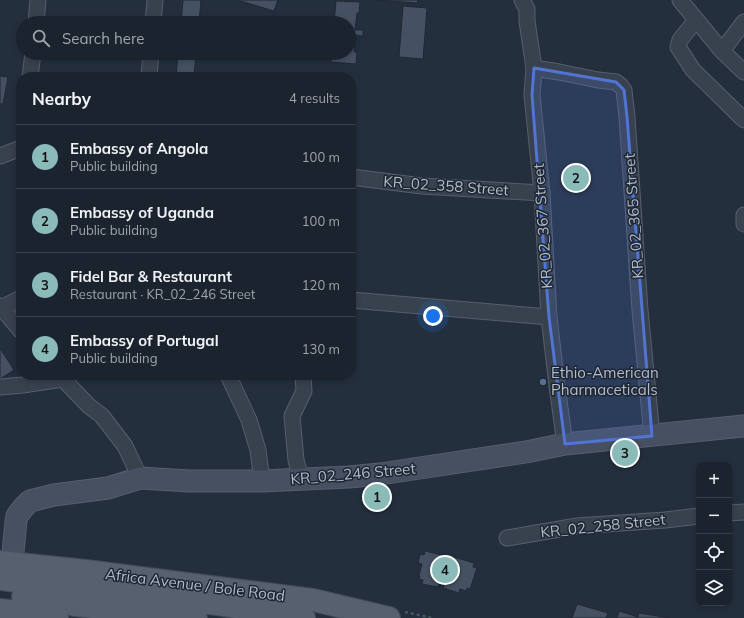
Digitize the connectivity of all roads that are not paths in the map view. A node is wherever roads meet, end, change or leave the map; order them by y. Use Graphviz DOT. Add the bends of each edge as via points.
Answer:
graph roads {
  1 [pos="38,0"];
  2 [pos="155,0"];
  3 [pos="680,0"];
  4 [pos="524,4"];
  5 [pos="37,16"];
  6 [pos="154,16"];
  7 [pos="696,20"];
  8 [pos="744,22"];
  9 [pos="722,51"];
  10 [pos="32,60"];
  11 [pos="149,60"];
  12 [pos="534,68"];
  13 [pos="31,72"];
  14 [pos="148,72"];
  15 [pos="744,72"];
  16 [pos="744,120"];
  17 [pos="16,150"];
  18 [pos="0,156"];
  19 [pos="356,178"];
  20 [pos="542,193"];
  21 [pos="744,215"];
  22 [pos="744,224"];
  23 [pos="16,300"];
  24 [pos="356,300"];
  25 [pos="0,307"];
  26 [pos="549,317"];
  27 [pos="16,325"];
  28 [pos="45,380"];
  29 [pos="66,380"];
  30 [pos="230,380"];
  31 [pos="303,380"];
  32 [pos="0,387"];
  33 [pos="744,426"];
  34 [pos="652,436"];
  35 [pos="566,444"];
  36 [pos="140,478"];
  37 [pos="301,479"];
  38 [pos="262,481"];
  39 [pos="744,512"];
  40 [pos="732,513"];
  41 [pos="696,516"];
  42 [pos="507,538"];
  43 [pos="4,568"];
  44 [pos="0,594"];
  45 [pos="0,610"];
  46 [pos="59,617"];
  47 [pos="81,618"];
  48 [pos="196,618"];
  49 [pos="304,618"];
  50 [pos="389,618"];
  1 -- 5 [label="street"];
  2 -- 6 [label="street"];
  3 -- 7 [label="street"];
  4 -- 12 [label="street, KR_02_367 Street"];
  7 -- 9 [label="street"];
  7 -- 16 [label="street" via="680,40 678,47 693,70"];
  8 -- 9 [label="street"];
  9 -- 15 [label="street"];
  10 -- 13 [label="street"];
  11 -- 14 [label="street"];
  12 -- 20 [label="street, KR_02_367 Street" via="532,95"];
  12 -- 34 [label="street, KR_02_365 Street" via="616,82 624,90"];
  17 -- 18 [label="street"];
  19 -- 20 [label="street, KR_02_358 Street" via="422,186"];
  20 -- 26 [label="street, KR_02_367 Street"];
  21 -- 22 [label="street"];
  23 -- 25 [label="street"];
  24 -- 26 [label="street"];
  25 -- 27 [label="street"];
  26 -- 35 [label="street, KR_02_367 Street"];
  28 -- 32 [label="street"];
  29 -- 36 [label="street" via="89,406 102,416 125,446"];
  30 -- 38 [label="street" via="249,420 258,450"];
  31 -- 37 [label="street" via="304,391 292,416 296,460"];
  33 -- 34 [label="street, KR_02_246 Street"];
  34 -- 35 [label="street, KR_02_246 Street"];
  35 -- 37 [label="street, KR_02_246 Street" via="380,474"];
  36 -- 38 [label="street, KR_02_246 Street"];
  36 -- 43 [label="street, KR_02_246 Street" via="108,488 30,501 17,516"];
  37 -- 38 [label="street, KR_02_246 Street"];
  39 -- 40 [label="street"];
  41 -- 42 [label="street, KR_02_258 Street" via="577,526"];
  43 -- 49 [label="main road, Africa Avenue / Bole Road" via="70,588 181,599"];
  43 -- 50 [label="main road, Africa Avenue / Bole Road" via="86,571 313,600"];
  44 -- 48 [label="main road"];
  45 -- 46 [label="main road"];
  46 -- 47 [label="main road"];
}
